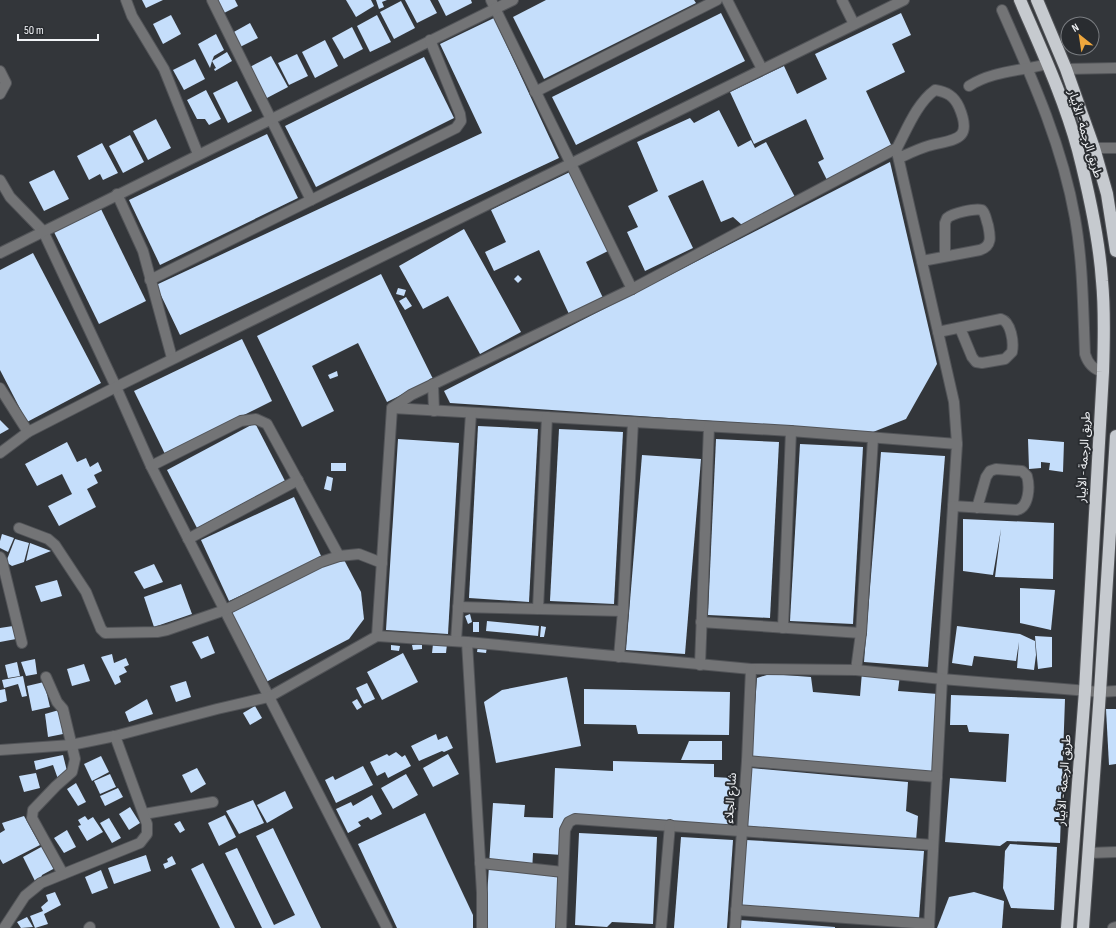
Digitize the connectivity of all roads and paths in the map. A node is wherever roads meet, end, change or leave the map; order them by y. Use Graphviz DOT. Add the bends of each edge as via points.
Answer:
graph roads {
  1 [pos="126,0"];
  2 [pos="212,0"];
  3 [pos="513,0"];
  4 [pos="717,0"];
  5 [pos="727,0"];
  6 [pos="842,0"];
  7 [pos="904,0"];
  8 [pos="1020,0"];
  9 [pos="1037,0"];
  10 [pos="492,4"];
  11 [pos="1002,10"];
  12 [pos="854,24"];
  13 [pos="430,40"];
  14 [pos="1047,64"];
  15 [pos="1116,68"];
  16 [pos="762,69"];
  17 [pos="1066,69"];
  18 [pos="1028,70"];
  19 [pos="0,71"];
  20 [pos="969,86"];
  21 [pos="535,92"];
  22 [pos="0,94"];
  23 [pos="271,118"];
  24 [pos="1094,148"];
  25 [pos="1116,148"];
  26 [pos="898,153"];
  27 [pos="198,154"];
  28 [pos="571,164"];
  29 [pos="0,180"];
  30 [pos="117,194"];
  31 [pos="311,200"];
  32 [pos="42,231"];
  33 [pos="1116,251"];
  34 [pos="0,253"];
  35 [pos="945,256"];
  36 [pos="922,261"];
  37 [pos="150,280"];
  38 [pos="632,289"];
  39 [pos="960,328"];
  40 [pos="938,332"];
  41 [pos="172,358"];
  42 [pos="1103,372"];
  43 [pos="433,384"];
  44 [pos="116,386"];
  45 [pos="0,388"];
  46 [pos="392,408"];
  47 [pos="434,411"];
  48 [pos="471,413"];
  49 [pos="548,417"];
  50 [pos="632,422"];
  51 [pos="709,427"];
  52 [pos="791,431"];
  53 [pos="28,432"];
  54 [pos="1116,436"];
  55 [pos="873,438"];
  56 [pos="957,444"];
  57 [pos="0,453"];
  58 [pos="151,466"];
  59 [pos="298,480"];
  60 [pos="953,506"];
  61 [pos="977,508"];
  62 [pos="1113,508"];
  63 [pos="19,528"];
  64 [pos="188,538"];
  65 [pos="339,556"];
  66 [pos="0,557"];
  67 [pos="382,563"];
  68 [pos="458,607"];
  69 [pos="538,609"];
  70 [pos="225,610"];
  71 [pos="623,611"];
  72 [pos="701,622"];
  73 [pos="783,628"];
  74 [pos="861,633"];
  75 [pos="377,636"];
  76 [pos="456,641"];
  77 [pos="467,642"];
  78 [pos="22,643"];
  79 [pos="619,657"];
  80 [pos="700,664"];
  81 [pos="751,669"];
  82 [pos="856,670"];
  83 [pos="46,677"];
  84 [pos="942,679"];
  85 [pos="1085,691"];
  86 [pos="1100,692"];
  87 [pos="1116,692"];
  88 [pos="268,697"];
  89 [pos="115,736"];
  90 [pos="71,745"];
  91 [pos="0,750"];
  92 [pos="747,761"];
  93 [pos="937,777"];
  94 [pos="213,802"];
  95 [pos="144,814"];
  96 [pos="670,825"];
  97 [pos="742,830"];
  98 [pos="933,845"];
  99 [pos="1116,852"];
  100 [pos="1088,853"];
  101 [pos="480,863"];
  102 [pos="563,872"];
  103 [pos="63,874"];
  104 [pos="736,910"];
  105 [pos="929,926"];
  106 [pos="3,927"];
  107 [pos="387,928"];
  108 [pos="482,928"];
  109 [pos="561,928"];
  110 [pos="661,928"];
  111 [pos="735,928"];
  112 [pos="1067,928"];
  113 [pos="1083,928"];
  1 -- 27 [label="street" via="132,16 164,70"];
  2 -- 23 [label="street"];
  3 -- 10 [label="street"];
  4 -- 21 [label="street"];
  5 -- 16 [label="street"];
  6 -- 12 [label="street"];
  7 -- 12 [label="street"];
  8 -- 14 [label="highway, طريق الرجمة - الأبيار"];
  9 -- 17 [label="highway, طريق الرجمة - الأبيار"];
  10 -- 13 [label="street"];
  10 -- 21 [label="street"];
  11 -- 18 [label="street"];
  12 -- 16 [label="street"];
  13 -- 23 [label="street"];
  13 -- 31 [label="street" via="460,114 461,121 456,128"];
  14 -- 18 [label="street"];
  14 -- 42 [label="highway, طريق الرجمة - الأبيار" via="1078,149 1093,213 1102,280"];
  15 -- 17 [label="street"];
  16 -- 28 [label="street"];
  17 -- 24 [label="highway, طريق الرجمة - الأبيار"];
  18 -- 20 [label="street" via="987,77"];
  18 -- 42 [label="street" via="1054,135 1069,187 1083,280 1087,359 1092,367"];
  19 -- 22 [label="street" via="6,83"];
  21 -- 28 [label="street"];
  23 -- 27 [label="street"];
  23 -- 31 [label="street"];
  24 -- 25 [label="street"];
  24 -- 33 [label="highway, طريق الرجمة - الأبيار" via="1107,194"];
  26 -- 26 [label="street" via="909,124 929,95 935,90 950,94 963,115 963,134 951,141"];
  26 -- 36 [label="street"];
  26 -- 38 [label="street"];
  27 -- 30 [label="street"];
  28 -- 38 [label="street"];
  28 -- 41 [label="street"];
  29 -- 32 [label="street" via="10,197"];
  30 -- 32 [label="street"];
  30 -- 37 [label="street" via="143,251"];
  31 -- 37 [label="street"];
  32 -- 34 [label="street"];
  32 -- 44 [label="street"];
  35 -- 35 [label="street" via="980,250 988,244 990,238 982,210 947,218"];
  35 -- 36 [label="street"];
  36 -- 40 [label="street"];
  37 -- 41 [label="street"];
  38 -- 43 [label="street"];
  39 -- 39 [label="street" via="1004,320 1009,327 1012,352 1005,359 976,362"];
  39 -- 40 [label="street"];
  40 -- 56 [label="street" via="954,402"];
  41 -- 44 [label="street"];
  42 -- 85 [label="highway, طريق الرجمة - الأبيار"];
  43 -- 46 [label="street"];
  43 -- 47 [label="street"];
  44 -- 53 [label="street"];
  44 -- 58 [label="street"];
  45 -- 53 [label="street"];
  46 -- 47 [label="street"];
  46 -- 67 [label="street"];
  47 -- 48 [label="street"];
  48 -- 49 [label="street"];
  48 -- 68 [label="street"];
  49 -- 50 [label="street"];
  49 -- 69 [label="street"];
  50 -- 51 [label="street"];
  50 -- 71 [label="street"];
  51 -- 52 [label="street"];
  51 -- 72 [label="street"];
  52 -- 55 [label="street"];
  52 -- 73 [label="street"];
  53 -- 57 [label="street"];
  54 -- 62 [label="highway"];
  55 -- 56 [label="street"];
  55 -- 74 [label="street"];
  56 -- 60 [label="street"];
  58 -- 59 [label="street" via="241,421 256,418 267,424"];
  58 -- 64 [label="street"];
  59 -- 64 [label="street"];
  59 -- 65 [label="street"];
  60 -- 61 [label="street"];
  60 -- 84 [label="street"];
  61 -- 61 [label="street" via="1017,510 1024,507 1027,501 1027,476 1022,471 990,471 986,476"];
  62 -- 86 [label="highway"];
  63 -- 70 [label="street" via="48,539 55,545 86,592 105,633 157,632"];
  64 -- 70 [label="street"];
  65 -- 67 [label="street" via="359,554"];
  65 -- 70 [label="street" via="321,562"];
  66 -- 78 [label="street"];
  67 -- 75 [label="street"];
  68 -- 69 [label="street"];
  68 -- 76 [label="street"];
  69 -- 71 [label="street"];
  70 -- 88 [label="street"];
  71 -- 79 [label="street"];
  72 -- 73 [label="street"];
  72 -- 80 [label="street"];
  73 -- 74 [label="street"];
  74 -- 82 [label="street"];
  75 -- 76 [label="street"];
  75 -- 88 [label="street"];
  76 -- 77 [label="street"];
  77 -- 79 [label="street"];
  77 -- 101 [label="street"];
  79 -- 80 [label="street"];
  80 -- 81 [label="street"];
  81 -- 82 [label="street"];
  81 -- 92 [label="street, شارع الجلاء"];
  82 -- 84 [label="street"];
  83 -- 90 [label="street" via="57,702 63,709"];
  84 -- 85 [label="street"];
  84 -- 93 [label="street"];
  85 -- 86 [label="street"];
  85 -- 112 [label="highway, طريق الرجمة - الأبيار"];
  86 -- 87 [label="street"];
  86 -- 100 [label="highway"];
  88 -- 89 [label="street"];
  88 -- 107 [label="street"];
  89 -- 90 [label="street"];
  89 -- 95 [label="street"];
  90 -- 91 [label="street"];
  90 -- 103 [label="street" via="75,759 72,772 33,810 32,818"];
  92 -- 93 [label="street"];
  92 -- 97 [label="street, شارع الجلاء"];
  93 -- 98 [label="street"];
  94 -- 95 [label="street"];
  95 -- 103 [label="street" via="146,834 140,843"];
  96 -- 97 [label="street"];
  96 -- 102 [label="street" via="575,819 569,822 565,830"];
  96 -- 110 [label="street"];
  97 -- 98 [label="street"];
  97 -- 104 [label="street, شارع الجلاء"];
  98 -- 105 [label="street"];
  99 -- 100 [label="street"];
  100 -- 113 [label="highway"];
  101 -- 102 [label="street"];
  101 -- 108 [label="street"];
  102 -- 109 [label="street"];
  103 -- 106 [label="street" via="41,883 25,896"];
  104 -- 105 [label="street"];
  104 -- 111 [label="street, شارع الجلاء"];
}
